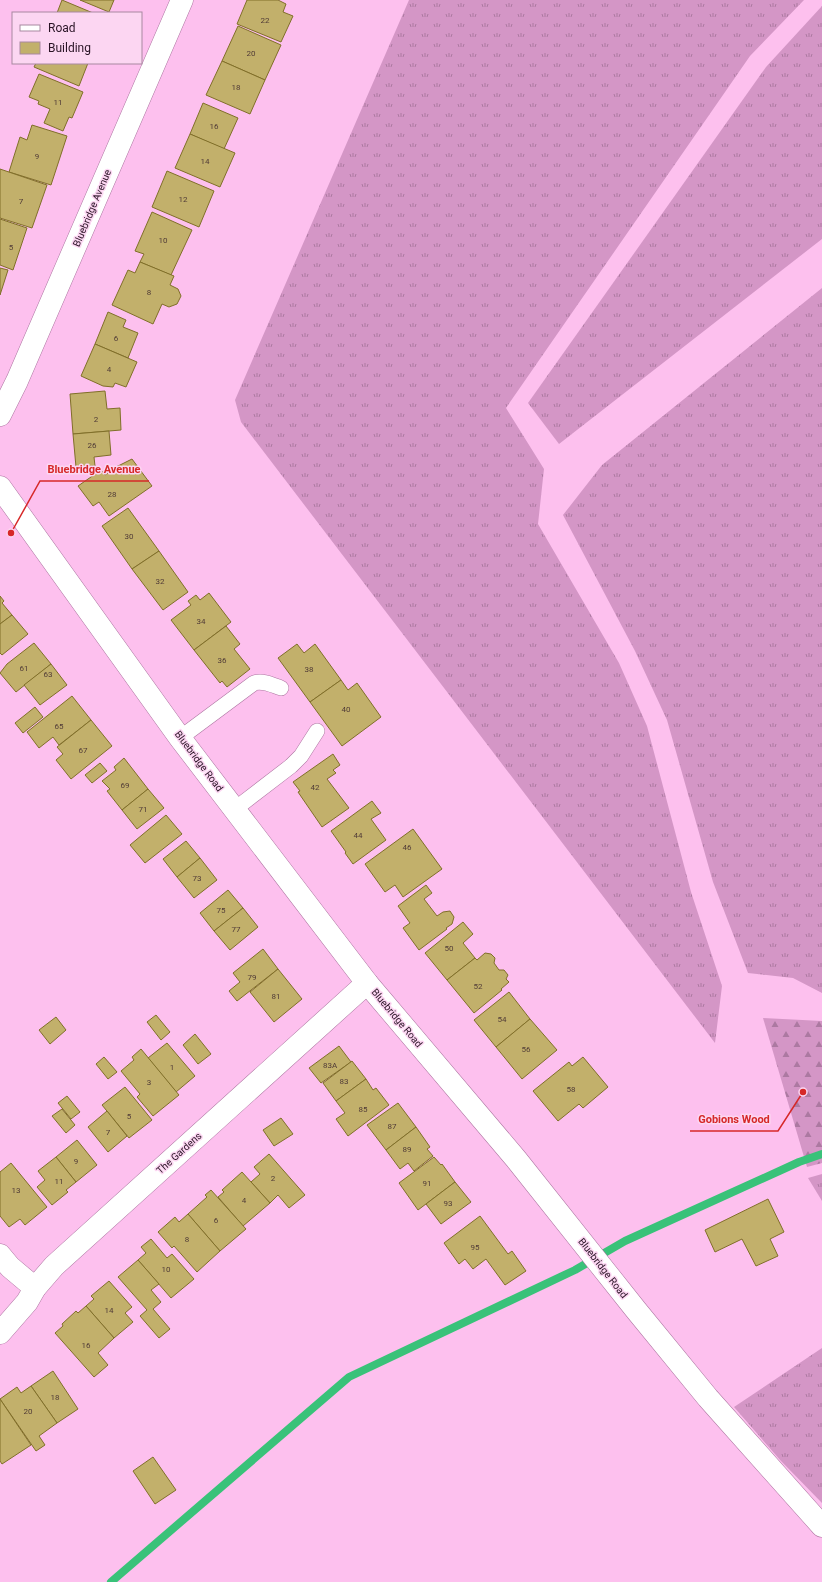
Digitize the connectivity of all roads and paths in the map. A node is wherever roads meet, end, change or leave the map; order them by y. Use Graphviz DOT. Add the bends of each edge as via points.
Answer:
graph roads {
  1 [pos="182,0"];
  2 [pos="0,415"];
  3 [pos="0,487"];
  4 [pos="281,688"];
  5 [pos="317,731"];
  6 [pos="180,738"];
  7 [pos="235,809"];
  8 [pos="367,983"];
  9 [pos="0,1255"];
  10 [pos="35,1288"];
  11 [pos="0,1333"];
  12 [pos="822,1526"];
  1 -- 2 [label="street, Bluebridge Avenue"];
  3 -- 6 [label="street, Bluebridge Road"];
  4 -- 6 [label="lane" via="265,682 254,683"];
  5 -- 7 [label="lane" via="301,756 288,769"];
  6 -- 7 [label="street, Bluebridge Road"];
  7 -- 8 [label="street, Bluebridge Road"];
  8 -- 10 [label="street, The Gardens" via="54,1266"];
  8 -- 12 [label="street, Bluebridge Road" via="516,1159 708,1398"];
  9 -- 10 [label="street"];
  10 -- 11 [label="street, The Gardens" via="27,1302"];
}
